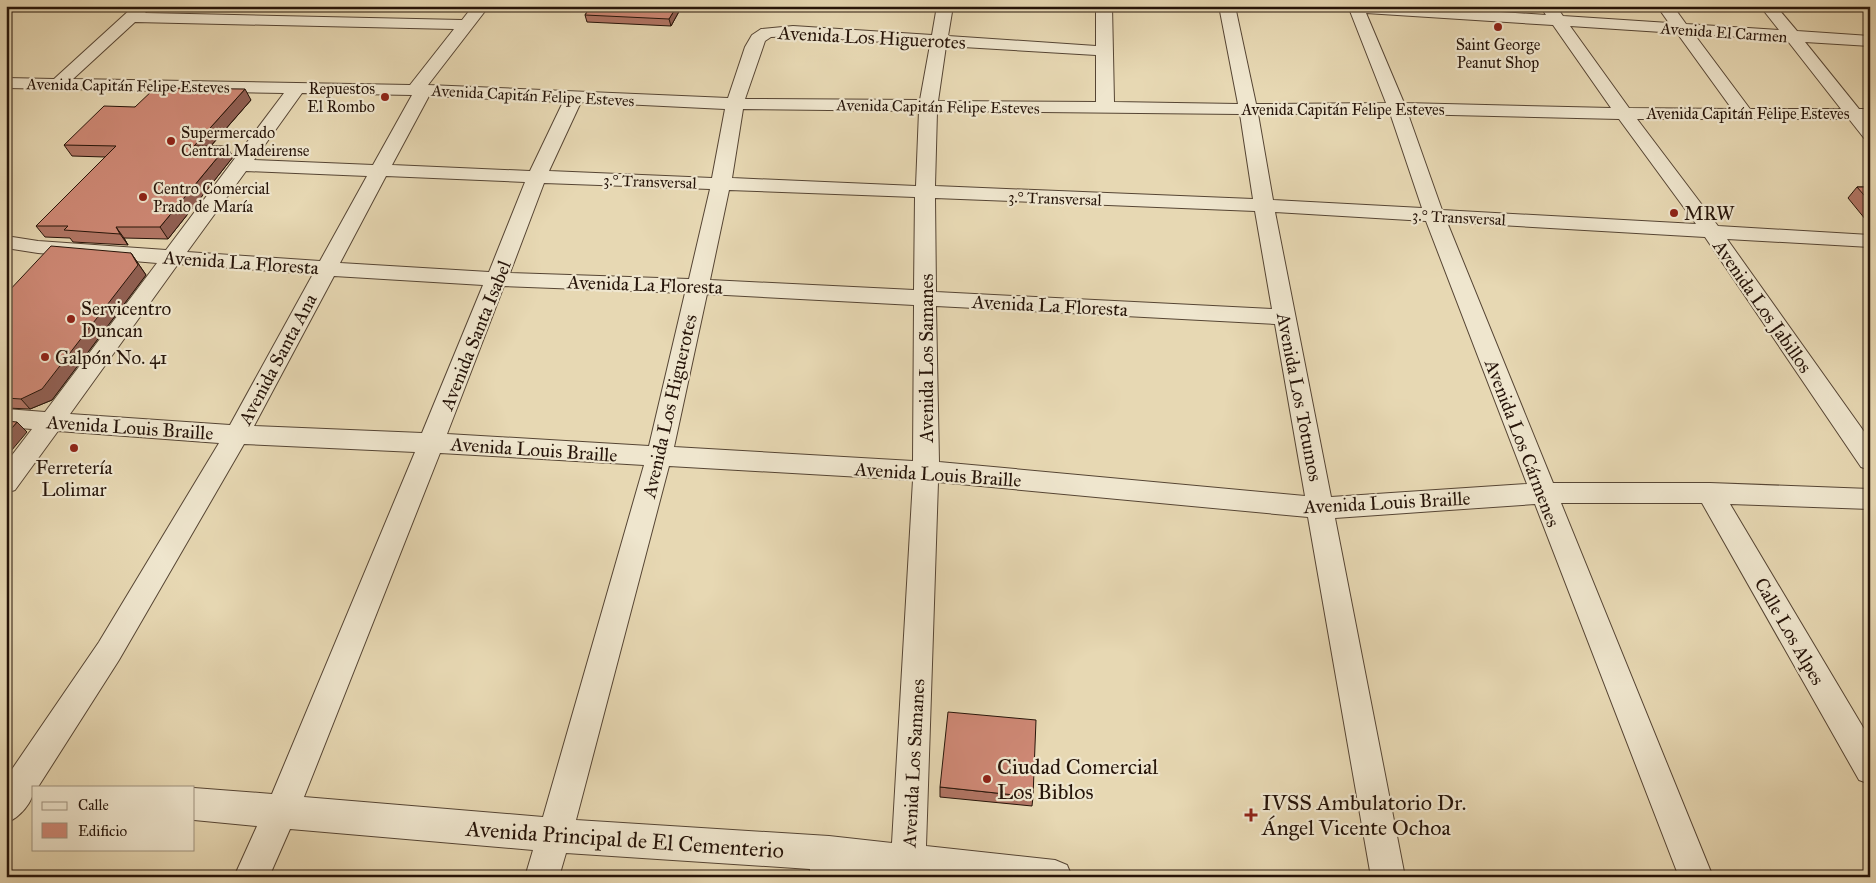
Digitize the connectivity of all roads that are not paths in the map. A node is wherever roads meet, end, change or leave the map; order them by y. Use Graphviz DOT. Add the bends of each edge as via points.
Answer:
graph roads {
  1 [pos="481,6"];
  2 [pos="945,6"];
  3 [pos="1104,6"];
  4 [pos="1226,6"];
  5 [pos="1665,6"];
  6 [pos="1768,6"];
  7 [pos="1350,7"];
  8 [pos="137,12"];
  9 [pos="1553,13"];
  10 [pos="466,25"];
  11 [pos="1681,29"];
  12 [pos="1794,37"];
  13 [pos="938,40"];
  14 [pos="1870,41"];
  15 [pos="1104,51"];
  16 [pos="6,83"];
  17 [pos="58,84"];
  18 [pos="297,88"];
  19 [pos="419,90"];
  20 [pos="574,98"];
  21 [pos="735,104"];
  22 [pos="928,105"];
  23 [pos="1105,108"];
  24 [pos="1397,108"];
  25 [pos="1248,109"];
  26 [pos="1623,112"];
  27 [pos="1744,114"];
  28 [pos="1862,114"];
  29 [pos="1870,134"];
  30 [pos="239,165"];
  31 [pos="377,171"];
  32 [pos="537,177"];
  33 [pos="721,184"];
  34 [pos="925,193"];
  35 [pos="1264,205"];
  36 [pos="1434,215"];
  37 [pos="1711,231"];
  38 [pos="1870,241"];
  39 [pos="6,242"];
  40 [pos="174,257"];
  41 [pos="324,269"];
  42 [pos="498,279"];
  43 [pos="696,286"];
  44 [pos="926,298"];
  45 [pos="1285,317"];
  46 [pos="6,418"];
  47 [pos="54,421"];
  48 [pos="237,435"];
  49 [pos="432,443"];
  50 [pos="659,457"];
  51 [pos="1870,460"];
  52 [pos="926,471"];
  53 [pos="6,483"];
  54 [pos="1542,493"];
  55 [pos="1710,493"];
  56 [pos="1870,500"];
  57 [pos="1322,508"];
  58 [pos="1870,769"];
  59 [pos="16,793"];
  60 [pos="195,804"];
  61 [pos="283,812"];
  62 [pos="555,835"];
  63 [pos="908,861"];
  64 [pos="828,865"];
  65 [pos="251,877"];
  66 [pos="542,877"];
  67 [pos="1055,877"];
  68 [pos="1388,877"];
  69 [pos="1696,877"];
  1 -- 10 [label="street, Avenida Santa Ana"];
  2 -- 13 [label="street, Avenida Los Samanes"];
  3 -- 15 [label="street"];
  4 -- 25 [label="street, Avenida Los Totumos"];
  5 -- 11 [label="street"];
  6 -- 12 [label="street"];
  7 -- 9 [label="street, Avenida El Carmen"];
  7 -- 24 [label="street, Avenida Los Cármenes"];
  8 -- 10 [label="street"];
  8 -- 17 [label="street"];
  9 -- 11 [label="street, Avenida El Carmen"];
  9 -- 26 [label="street, Avenida Los Jabillos"];
  10 -- 19 [label="street, Avenida Santa Ana"];
  11 -- 12 [label="street, Avenida El Carmen"];
  11 -- 27 [label="street"];
  12 -- 14 [label="street, Avenida El Carmen"];
  12 -- 28 [label="street"];
  13 -- 15 [label="street, Avenida Los Higuerotes"];
  13 -- 21 [label="street, Avenida Los Higuerotes" via="767,32 753,47"];
  13 -- 22 [label="street, Avenida Los Samanes"];
  15 -- 23 [label="street"];
  16 -- 17 [label="street, Avenida Capitán Felipe Esteves"];
  17 -- 18 [label="street, Avenida Capitán Felipe Esteves"];
  18 -- 19 [label="street, Avenida Capitán Felipe Esteves"];
  18 -- 30 [label="street"];
  19 -- 20 [label="street, Avenida Capitán Felipe Esteves"];
  19 -- 31 [label="street, Avenida Santa Ana"];
  20 -- 21 [label="street, Avenida Capitán Felipe Esteves"];
  20 -- 32 [label="street, Avenida Santa Isabel"];
  21 -- 22 [label="street, Avenida Capitán Felipe Esteves"];
  21 -- 33 [label="street, Avenida Los Higuerotes"];
  22 -- 23 [label="street, Avenida Capitán Felipe Esteves"];
  22 -- 34 [label="street, Avenida Los Samanes"];
  23 -- 25 [label="street, Avenida Capitán Felipe Esteves"];
  24 -- 25 [label="street, Avenida Capitán Felipe Esteves"];
  24 -- 26 [label="street, Avenida Capitán Felipe Esteves"];
  24 -- 36 [label="street, Avenida Los Cármenes"];
  25 -- 35 [label="street, Avenida Los Totumos"];
  26 -- 27 [label="street, Avenida Capitán Felipe Esteves"];
  26 -- 37 [label="street, Avenida Los Jabillos"];
  27 -- 28 [label="street, Avenida Capitán Felipe Esteves"];
  28 -- 29 [label="street"];
  30 -- 31 [label="street, 3.° Transversal"];
  30 -- 40 [label="street"];
  31 -- 32 [label="street, 3.° Transversal"];
  31 -- 41 [label="street, Avenida Santa Ana"];
  32 -- 33 [label="street, 3.° Transversal"];
  32 -- 42 [label="street, Avenida Santa Isabel"];
  33 -- 34 [label="street, 3.° Transversal"];
  33 -- 43 [label="street, Avenida Los Higuerotes"];
  34 -- 35 [label="street, 3.° Transversal"];
  34 -- 44 [label="street, Avenida Los Samanes"];
  35 -- 36 [label="street, 3.° Transversal"];
  35 -- 45 [label="street, Avenida Los Totumos"];
  36 -- 37 [label="street, 3.° Transversal"];
  36 -- 54 [label="street, Avenida Los Cármenes"];
  37 -- 38 [label="street, 3.° Transversal"];
  37 -- 51 [label="street, Avenida Los Jabillos"];
  39 -- 40 [label="street, Avenida La Floresta"];
  40 -- 41 [label="street, Avenida La Floresta"];
  40 -- 47 [label="street"];
  41 -- 42 [label="street, Avenida La Floresta"];
  41 -- 48 [label="street, Avenida Santa Ana"];
  42 -- 43 [label="street, Avenida La Floresta"];
  42 -- 49 [label="street, Avenida Santa Isabel"];
  43 -- 44 [label="street, Avenida La Floresta"];
  43 -- 50 [label="street, Avenida Los Higuerotes"];
  44 -- 45 [label="street, Avenida La Floresta"];
  44 -- 52 [label="street, Avenida Los Samanes"];
  45 -- 57 [label="street, Avenida Los Totumos"];
  46 -- 47 [label="street, Avenida Louis Braille"];
  47 -- 48 [label="street, Avenida Louis Braille"];
  47 -- 53 [label="street"];
  48 -- 49 [label="street, Avenida Louis Braille"];
  48 -- 59 [label="street, Avenida Santa Ana" via="114,643"];
  49 -- 50 [label="street, Avenida Louis Braille"];
  49 -- 61 [label="street, Avenida Santa Isabel"];
  50 -- 52 [label="street, Avenida Louis Braille"];
  50 -- 62 [label="street, Avenida Los Higuerotes"];
  52 -- 57 [label="street, Avenida Louis Braille"];
  52 -- 63 [label="street, Avenida Los Samanes"];
  54 -- 55 [label="street, Avenida Louis Braille"];
  54 -- 57 [label="street, Avenida Louis Braille"];
  54 -- 69 [label="street, Avenida Los Cármenes"];
  55 -- 56 [label="street, Avenida Louis Braille"];
  55 -- 58 [label="street, Calle Los Alpes"];
  57 -- 68 [label="street, Avenida Los Totumos"];
  60 -- 61 [label="street, Avenida Principal de El Cementerio"];
  61 -- 62 [label="street, Avenida Principal de El Cementerio"];
  61 -- 65 [label="street, Avenida Santa Isabel"];
  62 -- 64 [label="street, Avenida Principal de El Cementerio"];
  62 -- 66 [label="street, Avenida Los Higuerotes"];
  63 -- 64 [label="street, Avenida Principal de El Cementerio"];
  63 -- 67 [label="street, Avenida Principal de El Cementerio"];
}
